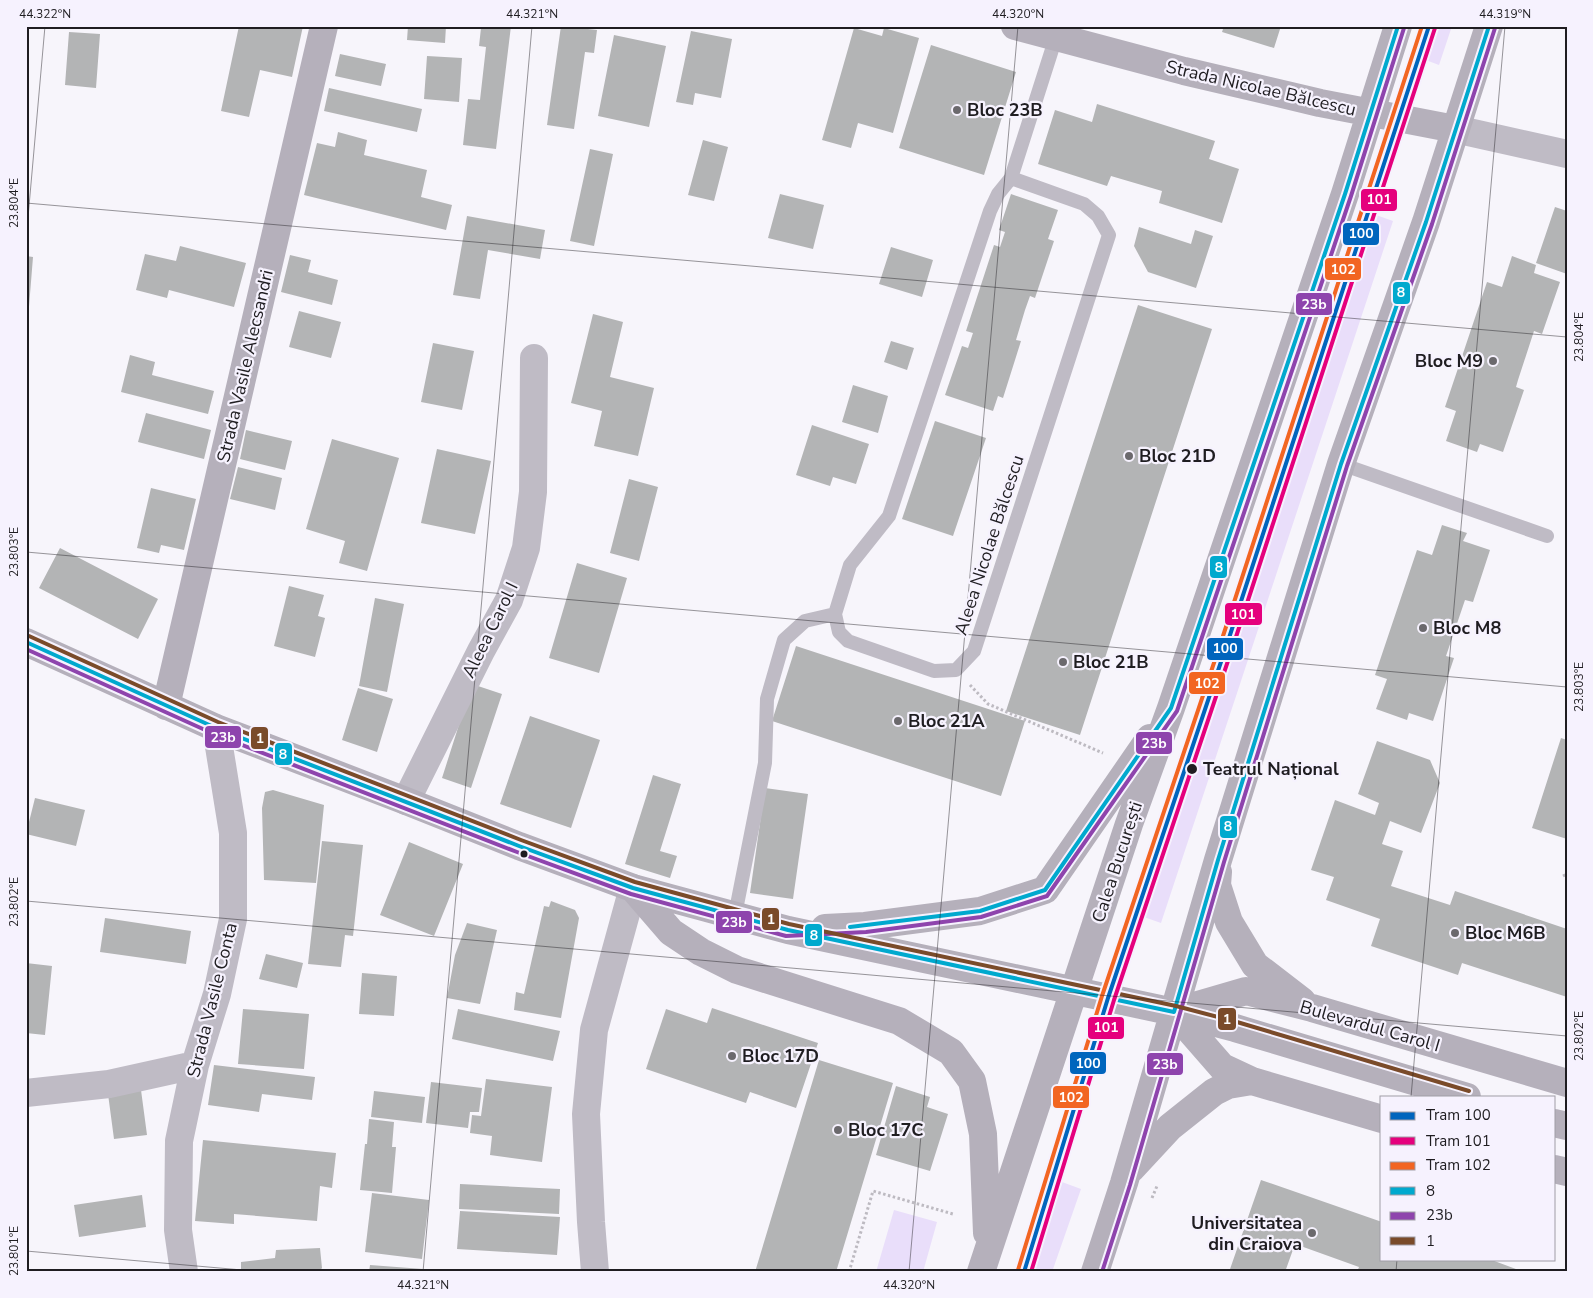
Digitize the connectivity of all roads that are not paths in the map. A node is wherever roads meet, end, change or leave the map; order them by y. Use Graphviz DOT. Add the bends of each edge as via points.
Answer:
graph roads {
  1 [pos="324,26"];
  2 [pos="1015,26"];
  3 [pos="1398,26"];
  4 [pos="1489,26"];
  5 [pos="1056,37"];
  6 [pos="1370,114"];
  7 [pos="1455,128"];
  8 [pos="1567,154"];
  9 [pos="1011,178"];
  10 [pos="534,358"];
  11 [pos="1341,464"];
  12 [pos="1547,536"];
  13 [pos="836,614"];
  14 [pos="26,642"];
  15 [pos="166,706"];
  16 [pos="1171,708"];
  17 [pos="216,728"];
  18 [pos="406,801"];
  19 [pos="1218,860"];
  20 [pos="633,888"];
  21 [pos="735,915"];
  22 [pos="788,930"];
  23 [pos="1075,991"];
  24 [pos="1312,1008"];
  25 [pos="1174,1012"];
  26 [pos="195,1065"];
  27 [pos="1252,1081"];
  28 [pos="1567,1083"];
  29 [pos="26,1093"];
  30 [pos="1464,1096"];
  31 [pos="1380,1118"];
  32 [pos="1127,1174"];
  33 [pos="984,1261"];
  34 [pos="184,1272"];
  35 [pos="596,1272"];
  36 [pos="1095,1272"];
  1 -- 15 [label="main road, Strada Vasile Alecsandri"];
  2 -- 5 [label="main road, Strada Nicolae Bălcescu"];
  3 -- 6 [label="main road, Calea București"];
  4 -- 7 [label="main road"];
  5 -- 6 [label="main road, Strada Nicolae Bălcescu" via="1184,71"];
  5 -- 9 [label="lane"];
  6 -- 7 [label="main road, Strada Nicolae Bălcescu"];
  6 -- 16 [label="main road, Calea București"];
  7 -- 8 [label="street, Strada Nicolae Bălcescu"];
  7 -- 11 [label="main road" via="1426,222"];
  9 -- 13 [label="lane" via="990,211 889,516 850,566"];
  9 -- 13 [label="lane, Aleea Nicolae Bălcescu" via="1084,204 1098,216 1109,235 974,651 956,670 934,671 848,641 839,632"];
  10 -- 18 [label="street, Aleea Carol I" via="533,492 526,548 509,600"];
  11 -- 12 [label="lane"];
  11 -- 19 [label="main road"];
  13 -- 21 [label="lane" via="805,621 784,640 767,699 765,764"];
  14 -- 15 [label="main road, Bulevardul Carol I"];
  15 -- 17 [label="main road, Bulevardul Carol I"];
  16 -- 22 [label="main road" via="1045,890 980,911 865,926"];
  16 -- 23 [label="main road, Calea București" via="1129,824"];
  17 -- 18 [label="main road, Bulevardul Carol I"];
  17 -- 26 [label="street, Strada Vasile Conta" via="233,833 233,918 217,994"];
  18 -- 20 [label="main road, Bulevardul Carol I"];
  19 -- 24 [label="main road" via="1217,885 1229,922 1256,965"];
  19 -- 25 [label="main road"];
  20 -- 21 [label="main road, Bulevardul Carol I"];
  20 -- 33 [label="main road" via="671,932 737,970 899,1022 951,1052 972,1081 983,1134"];
  20 -- 35 [label="street" via="594,1030 586,1114"];
  21 -- 22 [label="main road, Bulevardul Carol I"];
  22 -- 23 [label="main road, Bulevardul Carol I"];
  23 -- 25 [label="main road, Bulevardul Carol I"];
  23 -- 33 [label="main road, Calea București"];
  24 -- 25 [label="main road, Bulevardul Carol I" via="1246,991"];
  24 -- 28 [label="main road, Bulevardul Carol I"];
  25 -- 27 [label="main road" via="1222,1067"];
  25 -- 30 [label="main road"];
  25 -- 32 [label="main road"];
  26 -- 29 [label="street" via="109,1084"];
  26 -- 34 [label="street, Strada Vasile Conta" via="179,1141 178,1230"];
  27 -- 31 [label="main road"];
  27 -- 32 [label="main road" via="1228,1085 1214,1092 1170,1127"];
  32 -- 36 [label="main road"];
}
